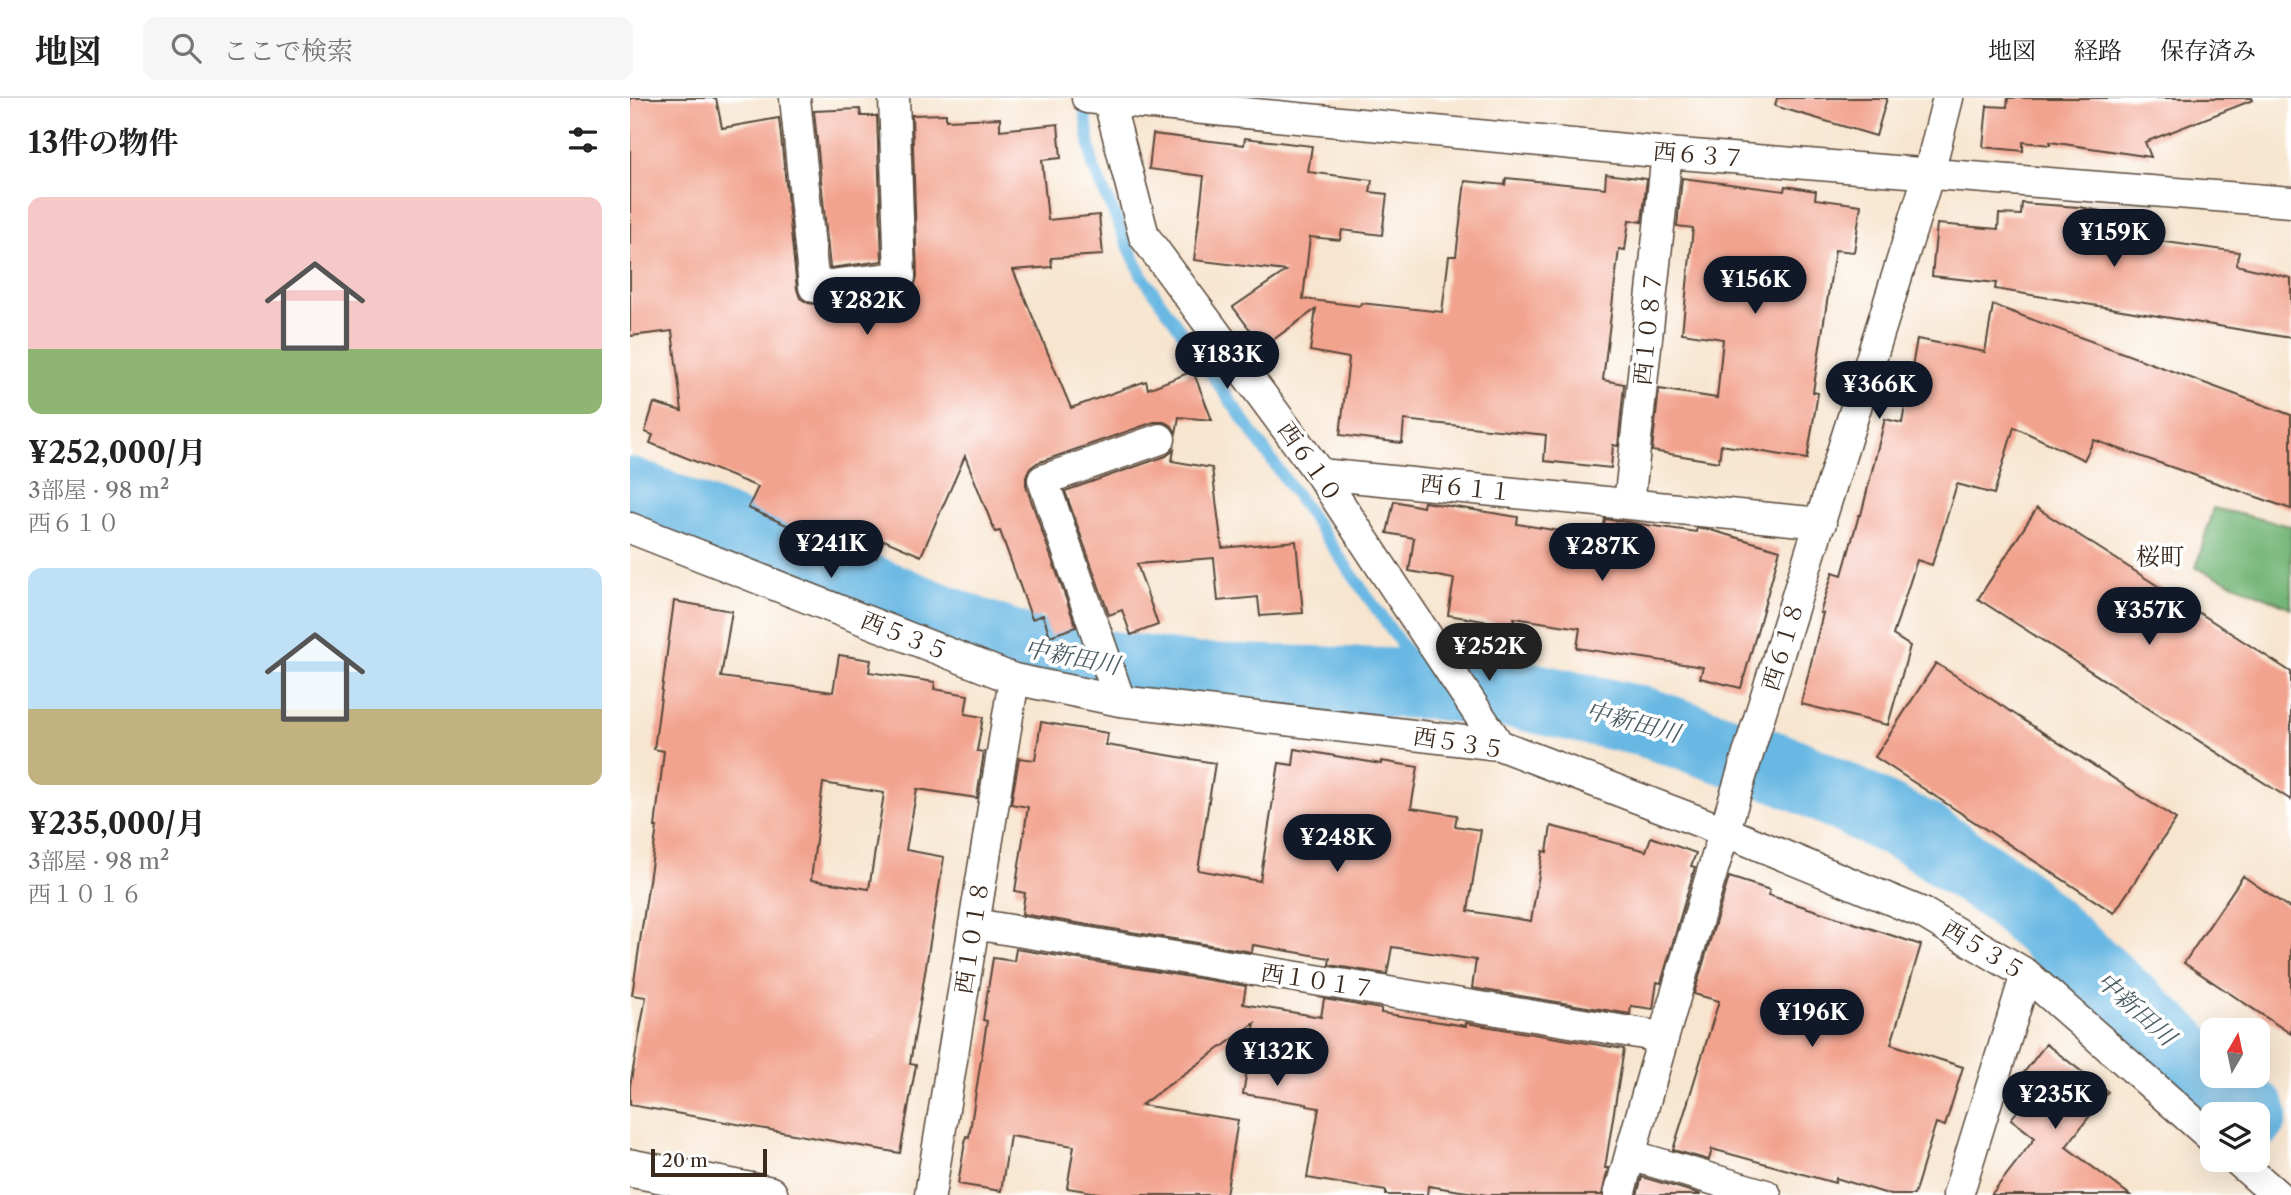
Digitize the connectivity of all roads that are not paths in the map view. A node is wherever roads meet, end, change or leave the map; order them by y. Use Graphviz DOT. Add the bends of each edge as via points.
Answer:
graph roads {
  1 [pos="795,98"];
  2 [pos="894,98"];
  3 [pos="1948,98"];
  4 [pos="1099,99"];
  5 [pos="1667,153"];
  6 [pos="1929,173"];
  7 [pos="2291,202"];
  8 [pos="1160,439"];
  9 [pos="1320,474"];
  10 [pos="1629,504"];
  11 [pos="1821,523"];
  12 [pos="630,528"];
  13 [pos="1014,679"];
  14 [pos="1120,701"];
  15 [pos="1499,745"];
  16 [pos="1724,831"];
  17 [pos="974,924"];
  18 [pos="2026,974"];
  19 [pos="1662,1037"];
  20 [pos="2200,1127"];
  21 [pos="1630,1155"];
  22 [pos="630,1168"];
  23 [pos="2251,1172"];
  24 [pos="769,1195"];
  25 [pos="930,1195"];
  26 [pos="1619,1195"];
  27 [pos="1766,1195"];
  28 [pos="1958,1195"];
  29 [pos="2277,1195"];
  1 -- 2 [label="street" via="814,287 900,277"];
  3 -- 6 [label="street, 西６１８"];
  4 -- 5 [label="street, 西６３７"];
  4 -- 9 [label="street, 西６１０" via="1144,236"];
  5 -- 6 [label="street, 西６３７"];
  5 -- 10 [label="street, 西１０８７"];
  6 -- 7 [label="street, 西６３７"];
  6 -- 11 [label="street, 西６１８"];
  8 -- 14 [label="street" via="1043,480"];
  9 -- 10 [label="street, 西６１１"];
  9 -- 15 [label="street, 西６１０"];
  10 -- 11 [label="street, 西６１１"];
  11 -- 16 [label="street, 西６１８"];
  12 -- 13 [label="street, 西５３５"];
  13 -- 14 [label="street, 西５３５"];
  13 -- 17 [label="street, 西１０１８"];
  14 -- 15 [label="street, 西５３５"];
  15 -- 16 [label="street, 西５３５"];
  16 -- 18 [label="street, 西５３５" via="1923,913"];
  16 -- 19 [label="street, 西６１８"];
  17 -- 19 [label="street, 西１０１７"];
  17 -- 25 [label="street, 西１０１８"];
  18 -- 20 [label="street, 西５３５"];
  18 -- 28 [label="street"];
  19 -- 21 [label="street, 西６１８"];
  21 -- 26 [label="street, 西６１８"];
  21 -- 27 [label="street"];
  22 -- 24 [label="street"];
  23 -- 29 [label="street"];
}
